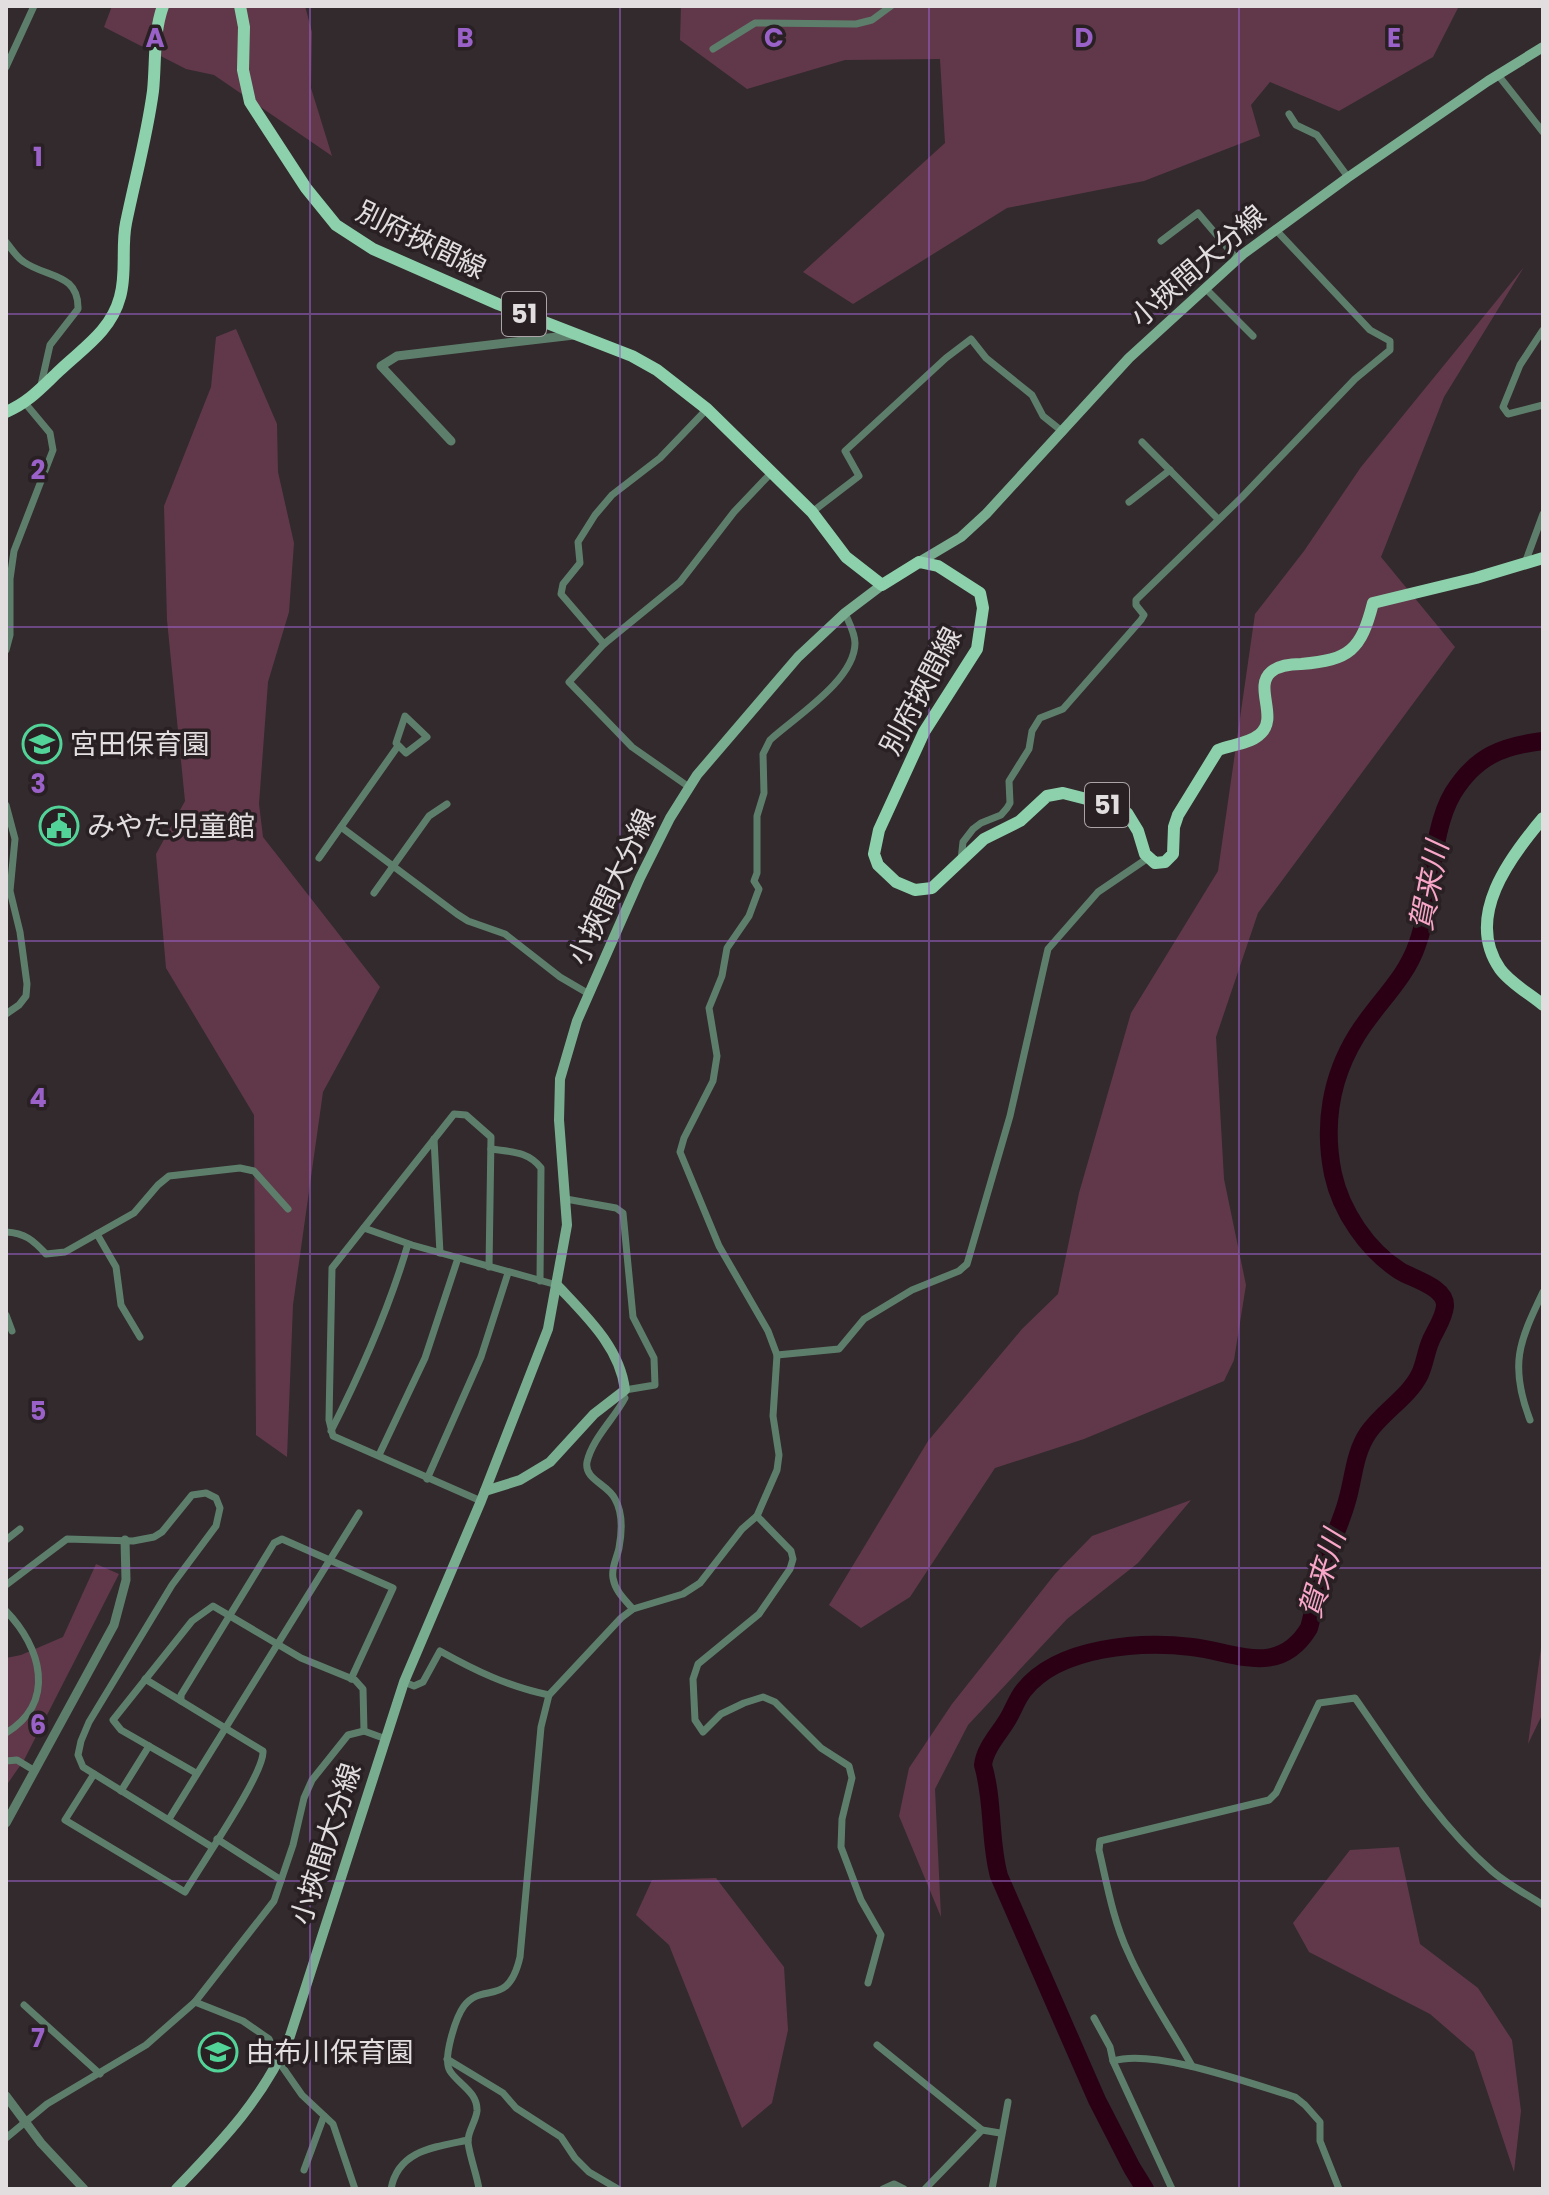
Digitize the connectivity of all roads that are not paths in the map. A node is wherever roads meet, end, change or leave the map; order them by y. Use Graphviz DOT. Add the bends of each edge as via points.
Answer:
graph roads {
  1 [pos="34,6"];
  2 [pos="163,6"];
  3 [pos="240,6"];
  4 [pos="891,6"];
  5 [pos="1543,47"];
  6 [pos="713,49"];
  7 [pos="6,67"];
  8 [pos="1498,75"];
  9 [pos="1289,114"];
  10 [pos="1543,132"];
  11 [pos="1348,177"];
  12 [pos="1275,229"];
  13 [pos="1161,241"];
  14 [pos="6,242"];
  15 [pos="1237,259"];
  16 [pos="1206,289"];
  17 [pos="1543,330"];
  18 [pos="577,334"];
  19 [pos="1253,336"];
  20 [pos="40,391"];
  21 [pos="25,403"];
  22 [pos="1543,405"];
  23 [pos="707,409"];
  24 [pos="6,412"];
  25 [pos="1063,432"];
  26 [pos="451,441"];
  27 [pos="1142,442"];
  28 [pos="1170,470"];
  29 [pos="772,472"];
  30 [pos="1129,502"];
  31 [pos="812,512"];
  32 [pos="1543,514"];
  33 [pos="1218,519"];
  34 [pos="1543,558"];
  35 [pos="919,562"];
  36 [pos="1525,563"];
  37 [pos="8,572"];
  38 [pos="882,585"];
  39 [pos="845,613"];
  40 [pos="604,644"];
  41 [pos="6,650"];
  42 [pos="398,746"];
  43 [pos="689,787"];
  44 [pos="447,804"];
  45 [pos="6,805"];
  46 [pos="7,816"];
  47 [pos="1543,818"];
  48 [pos="341,827"];
  49 [pos="319,858"];
  50 [pos="1148,858"];
  51 [pos="961,861"];
  52 [pos="394,867"];
  53 [pos="374,893"];
  54 [pos="18,924"];
  55 [pos="7,928"];
  56 [pos="589,994"];
  57 [pos="1543,1005"];
  58 [pos="6,1014"];
  59 [pos="434,1139"];
  60 [pos="491,1149"];
  61 [pos="566,1199"];
  62 [pos="288,1209"];
  63 [pos="364,1228"];
  64 [pos="6,1232"];
  65 [pos="97,1234"];
  66 [pos="408,1244"];
  67 [pos="440,1253"];
  68 [pos="458,1258"];
  69 [pos="489,1267"];
  70 [pos="508,1273"];
  71 [pos="540,1281"];
  72 [pos="557,1285"];
  73 [pos="1543,1292"];
  74 [pos="6,1315"];
  75 [pos="12,1331"];
  76 [pos="140,1337"];
  77 [pos="777,1355"];
  78 [pos="623,1392"];
  79 [pos="1530,1420"];
  80 [pos="331,1431"];
  81 [pos="379,1455"];
  82 [pos="427,1479"];
  83 [pos="483,1496"];
  84 [pos="359,1513"];
  85 [pos="757,1516"];
  86 [pos="20,1529"];
  87 [pos="6,1540"];
  88 [pos="125,1540"];
  89 [pos="329,1560"];
  90 [pos="6,1585"];
  91 [pos="633,1609"];
  92 [pos="6,1611"];
  93 [pos="230,1614"];
  94 [pos="278,1642"];
  95 [pos="145,1679"];
  96 [pos="351,1679"];
  97 [pos="404,1682"];
  98 [pos="549,1695"];
  99 [pos="181,1701"];
  100 [pos="225,1727"];
  101 [pos="364,1731"];
  102 [pos="6,1733"];
  103 [pos="386,1739"];
  104 [pos="149,1746"];
  105 [pos="6,1761"];
  106 [pos="35,1771"];
  107 [pos="196,1773"];
  108 [pos="94,1774"];
  109 [pos="121,1791"];
  110 [pos="169,1819"];
  111 [pos="6,1823"];
  112 [pos="217,1839"];
  113 [pos="212,1847"];
  114 [pos="281,1880"];
  115 [pos="1543,1905"];
  116 [pos="868,1983"];
  117 [pos="195,2002"];
  118 [pos="24,2005"];
  119 [pos="1094,2018"];
  120 [pos="877,2045"];
  121 [pos="447,2059"];
  122 [pos="1113,2061"];
  123 [pos="279,2062"];
  124 [pos="1192,2066"];
  125 [pos="100,2074"];
  126 [pos="6,2096"];
  127 [pos="1008,2102"];
  128 [pos="324,2116"];
  129 [pos="24,2123"];
  130 [pos="982,2130"];
  131 [pos="1000,2133"];
  132 [pos="6,2138"];
  133 [pos="468,2140"];
  134 [pos="304,2170"];
  135 [pos="84,2189"];
  136 [pos="176,2189"];
  137 [pos="355,2189"];
  138 [pos="391,2189"];
  139 [pos="479,2189"];
  140 [pos="618,2189"];
  141 [pos="883,2189"];
  142 [pos="904,2189"];
  143 [pos="925,2189"];
  144 [pos="992,2189"];
  145 [pos="1172,2189"];
  146 [pos="1339,2189"];
  1 -- 7 [label="street"];
  2 -- 20 [label="main road" via="156,28 150,110 123,236 121,295 100,334"];
  3 -- 18 [label="main road, 別府挾間線 / 51" via="250,102 336,225 373,249"];
  4 -- 6 [label="street" via="856,24 755,23"];
  5 -- 8 [label="main road, 小挾間大分線"];
  8 -- 10 [label="street"];
  8 -- 11 [label="main road, 小挾間大分線"];
  9 -- 11 [label="street" via="1296,125 1317,135"];
  11 -- 12 [label="main road, 小挾間大分線"];
  12 -- 15 [label="main road, 小挾間大分線"];
  12 -- 33 [label="street" via="1370,330 1390,341 1390,350"];
  13 -- 15 [label="street" via="1198,213"];
  14 -- 20 [label="street" via="23,261 67,282 77,294 77,312 49,348"];
  15 -- 16 [label="main road, 小挾間大分線"];
  16 -- 19 [label="street"];
  16 -- 25 [label="main road, 小挾間大分線" via="1129,358"];
  17 -- 22 [label="street" via="1520,365 1503,407 1508,414"];
  18 -- 23 [label="main road, 別府挾間線 / 51" via="657,370"];
  18 -- 26 [label="street" via="397,356 381,366"];
  20 -- 21 [label="main road"];
  21 -- 24 [label="main road"];
  21 -- 37 [label="street" via="50,433 53,446"];
  23 -- 29 [label="main road, 別府挾間線 / 51"];
  23 -- 40 [label="street" via="660,458 612,495 578,542 580,563 561,594"];
  25 -- 31 [label="street" via="971,339 845,451 859,476"];
  25 -- 35 [label="main road, 小挾間大分線" via="961,537"];
  27 -- 28 [label="street"];
  28 -- 30 [label="street"];
  28 -- 33 [label="street"];
  29 -- 31 [label="main road, 別府挾間線 / 51"];
  29 -- 40 [label="street" via="680,582"];
  31 -- 38 [label="main road, 別府挾間線 / 51" via="846,557"];
  32 -- 36 [label="street"];
  33 -- 51 [label="street" via="1136,600 1144,615 1141,620 1063,709 1040,718 1009,781 1010,803 1001,815 973,829 963,842"];
  34 -- 36 [label="main road, 51"];
  35 -- 38 [label="main road"];
  35 -- 51 [label="main road, 別府挾間線 / 51" via="938,566 980,593 980,638 924,732 884,819 874,854 889,879 915,890 935,886"];
  36 -- 50 [label="main road, 51" via="1373,603 1366,632 1347,653 1269,673 1263,731 1218,750 1178,815 1173,854 1160,863"];
  37 -- 41 [label="street"];
  38 -- 39 [label="main road, 小挾間大分線"];
  39 -- 43 [label="main road, 小挾間大分線" via="750,710"];
  39 -- 77 [label="street" via="855,646 842,676 770,740 763,754 754,881 759,889 749,916 727,948 709,1008 717,1056 713,1081 680,1152 719,1246"];
  40 -- 43 [label="street" via="569,682 632,747"];
  42 -- 42 [label="street" via="396,743 405,716 427,737 409,753"];
  42 -- 48 [label="street"];
  43 -- 56 [label="main road, 小挾間大分線" via="640,878"];
  44 -- 52 [label="street" via="429,816"];
  45 -- 46 [label="street"];
  46 -- 54 [label="street" via="15,839 10,891"];
  47 -- 57 [label="main road" via="1500,877 1488,922 1489,943 1501,970"];
  48 -- 49 [label="street"];
  48 -- 52 [label="street"];
  50 -- 51 [label="main road, 別府挾間線 / 51" via="1127,813 1059,793 1043,798 1016,824 984,839"];
  50 -- 77 [label="street" via="1098,892 1048,949 1010,1116 967,1264 864,1319 839,1349"];
  52 -- 53 [label="street"];
  52 -- 56 [label="street" via="468,921 505,934"];
  54 -- 55 [label="street"];
  54 -- 58 [label="street" via="26,996"];
  56 -- 61 [label="main road, 小挾間大分線" via="560,1079"];
  59 -- 60 [label="street" via="454,1114 466,1115 491,1137"];
  59 -- 63 [label="street"];
  59 -- 67 [label="street"];
  60 -- 69 [label="street"];
  60 -- 71 [label="street" via="527,1155 541,1168"];
  61 -- 72 [label="main road, 小挾間大分線"];
  61 -- 78 [label="street" via="623,1213 633,1317 654,1358 655,1385"];
  62 -- 65 [label="street" via="254,1171 169,1176 134,1213"];
  63 -- 66 [label="street"];
  63 -- 80 [label="street" via="332,1268"];
  64 -- 65 [label="street" via="29,1237 46,1254 65,1252"];
  65 -- 76 [label="street" via="116,1267 121,1305"];
  66 -- 67 [label="street"];
  66 -- 80 [label="street" via="363,1369"];
  67 -- 68 [label="street"];
  68 -- 69 [label="street"];
  68 -- 81 [label="street" via="425,1358"];
  69 -- 70 [label="street"];
  70 -- 71 [label="street"];
  70 -- 82 [label="street" via="481,1357"];
  71 -- 72 [label="street"];
  72 -- 78 [label="main road" via="613,1352 623,1372"];
  72 -- 83 [label="main road, 小挾間大分線" via="548,1329"];
  73 -- 79 [label="street" via="1518,1357 1520,1395"];
  74 -- 75 [label="street"];
  77 -- 85 [label="street" via="773,1416 779,1455"];
  78 -- 83 [label="main road" via="594,1414 550,1462"];
  78 -- 91 [label="street" via="625,1398 586,1465 620,1509 613,1580"];
  80 -- 81 [label="street"];
  81 -- 82 [label="street"];
  82 -- 83 [label="street"];
  83 -- 97 [label="main road, 小挾間大分線"];
  84 -- 89 [label="street"];
  85 -- 91 [label="street" via="700,1583 660,1603"];
  85 -- 116 [label="street" via="791,1551 790,1569 759,1614 698,1664 693,1679 695,1720 703,1732 732,1708 768,1698 821,1748 849,1766 852,1778 841,1847 881,1935"];
  86 -- 87 [label="street"];
  88 -- 90 [label="street" via="67,1539"];
  88 -- 106 [label="street" via="126,1580 114,1625"];
  88 -- 108 [label="street" via="158,1534 192,1495 206,1493 219,1502 216,1526 172,1585 89,1722 78,1755"];
  89 -- 93 [label="street" via="282,1539 274,1543"];
  89 -- 94 [label="street"];
  89 -- 96 [label="street" via="393,1588"];
  91 -- 98 [label="street"];
  92 -- 102 [label="street" via="30,1642 39,1668 33,1705"];
  93 -- 94 [label="street"];
  93 -- 95 [label="street" via="208,1607"];
  93 -- 99 [label="street"];
  94 -- 96 [label="street"];
  94 -- 100 [label="street"];
  95 -- 99 [label="street"];
  95 -- 104 [label="street" via="113,1720"];
  96 -- 101 [label="street" via="363,1689"];
  97 -- 98 [label="street" via="423,1682 440,1651 474,1670"];
  97 -- 103 [label="main road, 小挾間大分線"];
  98 -- 121 [label="street" via="541,1727 516,1975 506,1988 470,1999 462,2008"];
  99 -- 100 [label="street"];
  100 -- 107 [label="street"];
  100 -- 112 [label="street" via="263,1751 264,1760"];
  101 -- 103 [label="street"];
  101 -- 114 [label="street" via="348,1735 312,1780"];
  103 -- 123 [label="main road, 小挾間大分線"];
  104 -- 107 [label="street"];
  104 -- 109 [label="street"];
  105 -- 106 [label="street" via="17,1760"];
  106 -- 111 [label="street"];
  107 -- 110 [label="street"];
  108 -- 109 [label="street"];
  108 -- 113 [label="street" via="67,1815 68,1823 182,1892"];
  109 -- 110 [label="street"];
  110 -- 113 [label="street"];
  112 -- 113 [label="street"];
  112 -- 114 [label="street"];
  114 -- 117 [label="street" via="274,1901"];
  115 -- 124 [label="street" via="1493,1871 1451,1829 1355,1698 1319,1703 1269,1800 1100,1841 1128,1954"];
  117 -- 123 [label="street" via="256,2030 274,2046"];
  117 -- 125 [label="street" via="167,2029"];
  118 -- 125 [label="street"];
  119 -- 122 [label="street"];
  120 -- 130 [label="street"];
  121 -- 133 [label="street" via="450,2072 471,2093 477,2109"];
  121 -- 140 [label="street" via="561,2137 589,2172"];
  122 -- 124 [label="street" via="1124,2057"];
  122 -- 145 [label="street"];
  123 -- 128 [label="street"];
  123 -- 136 [label="main road, 小挾間大分線" via="245,2116"];
  124 -- 146 [label="street" via="1295,2097 1305,2105 1320,2122 1320,2141"];
  125 -- 129 [label="street"];
  126 -- 129 [label="street"];
  127 -- 131 [label="street"];
  128 -- 134 [label="street"];
  128 -- 137 [label="street" via="333,2124"];
  129 -- 132 [label="street"];
  129 -- 135 [label="street"];
  130 -- 131 [label="street"];
  130 -- 143 [label="street"];
  131 -- 144 [label="street"];
  133 -- 138 [label="street" via="416,2153 402,2162"];
  133 -- 139 [label="street"];
  141 -- 142 [label="street" via="894,2184"];
}
